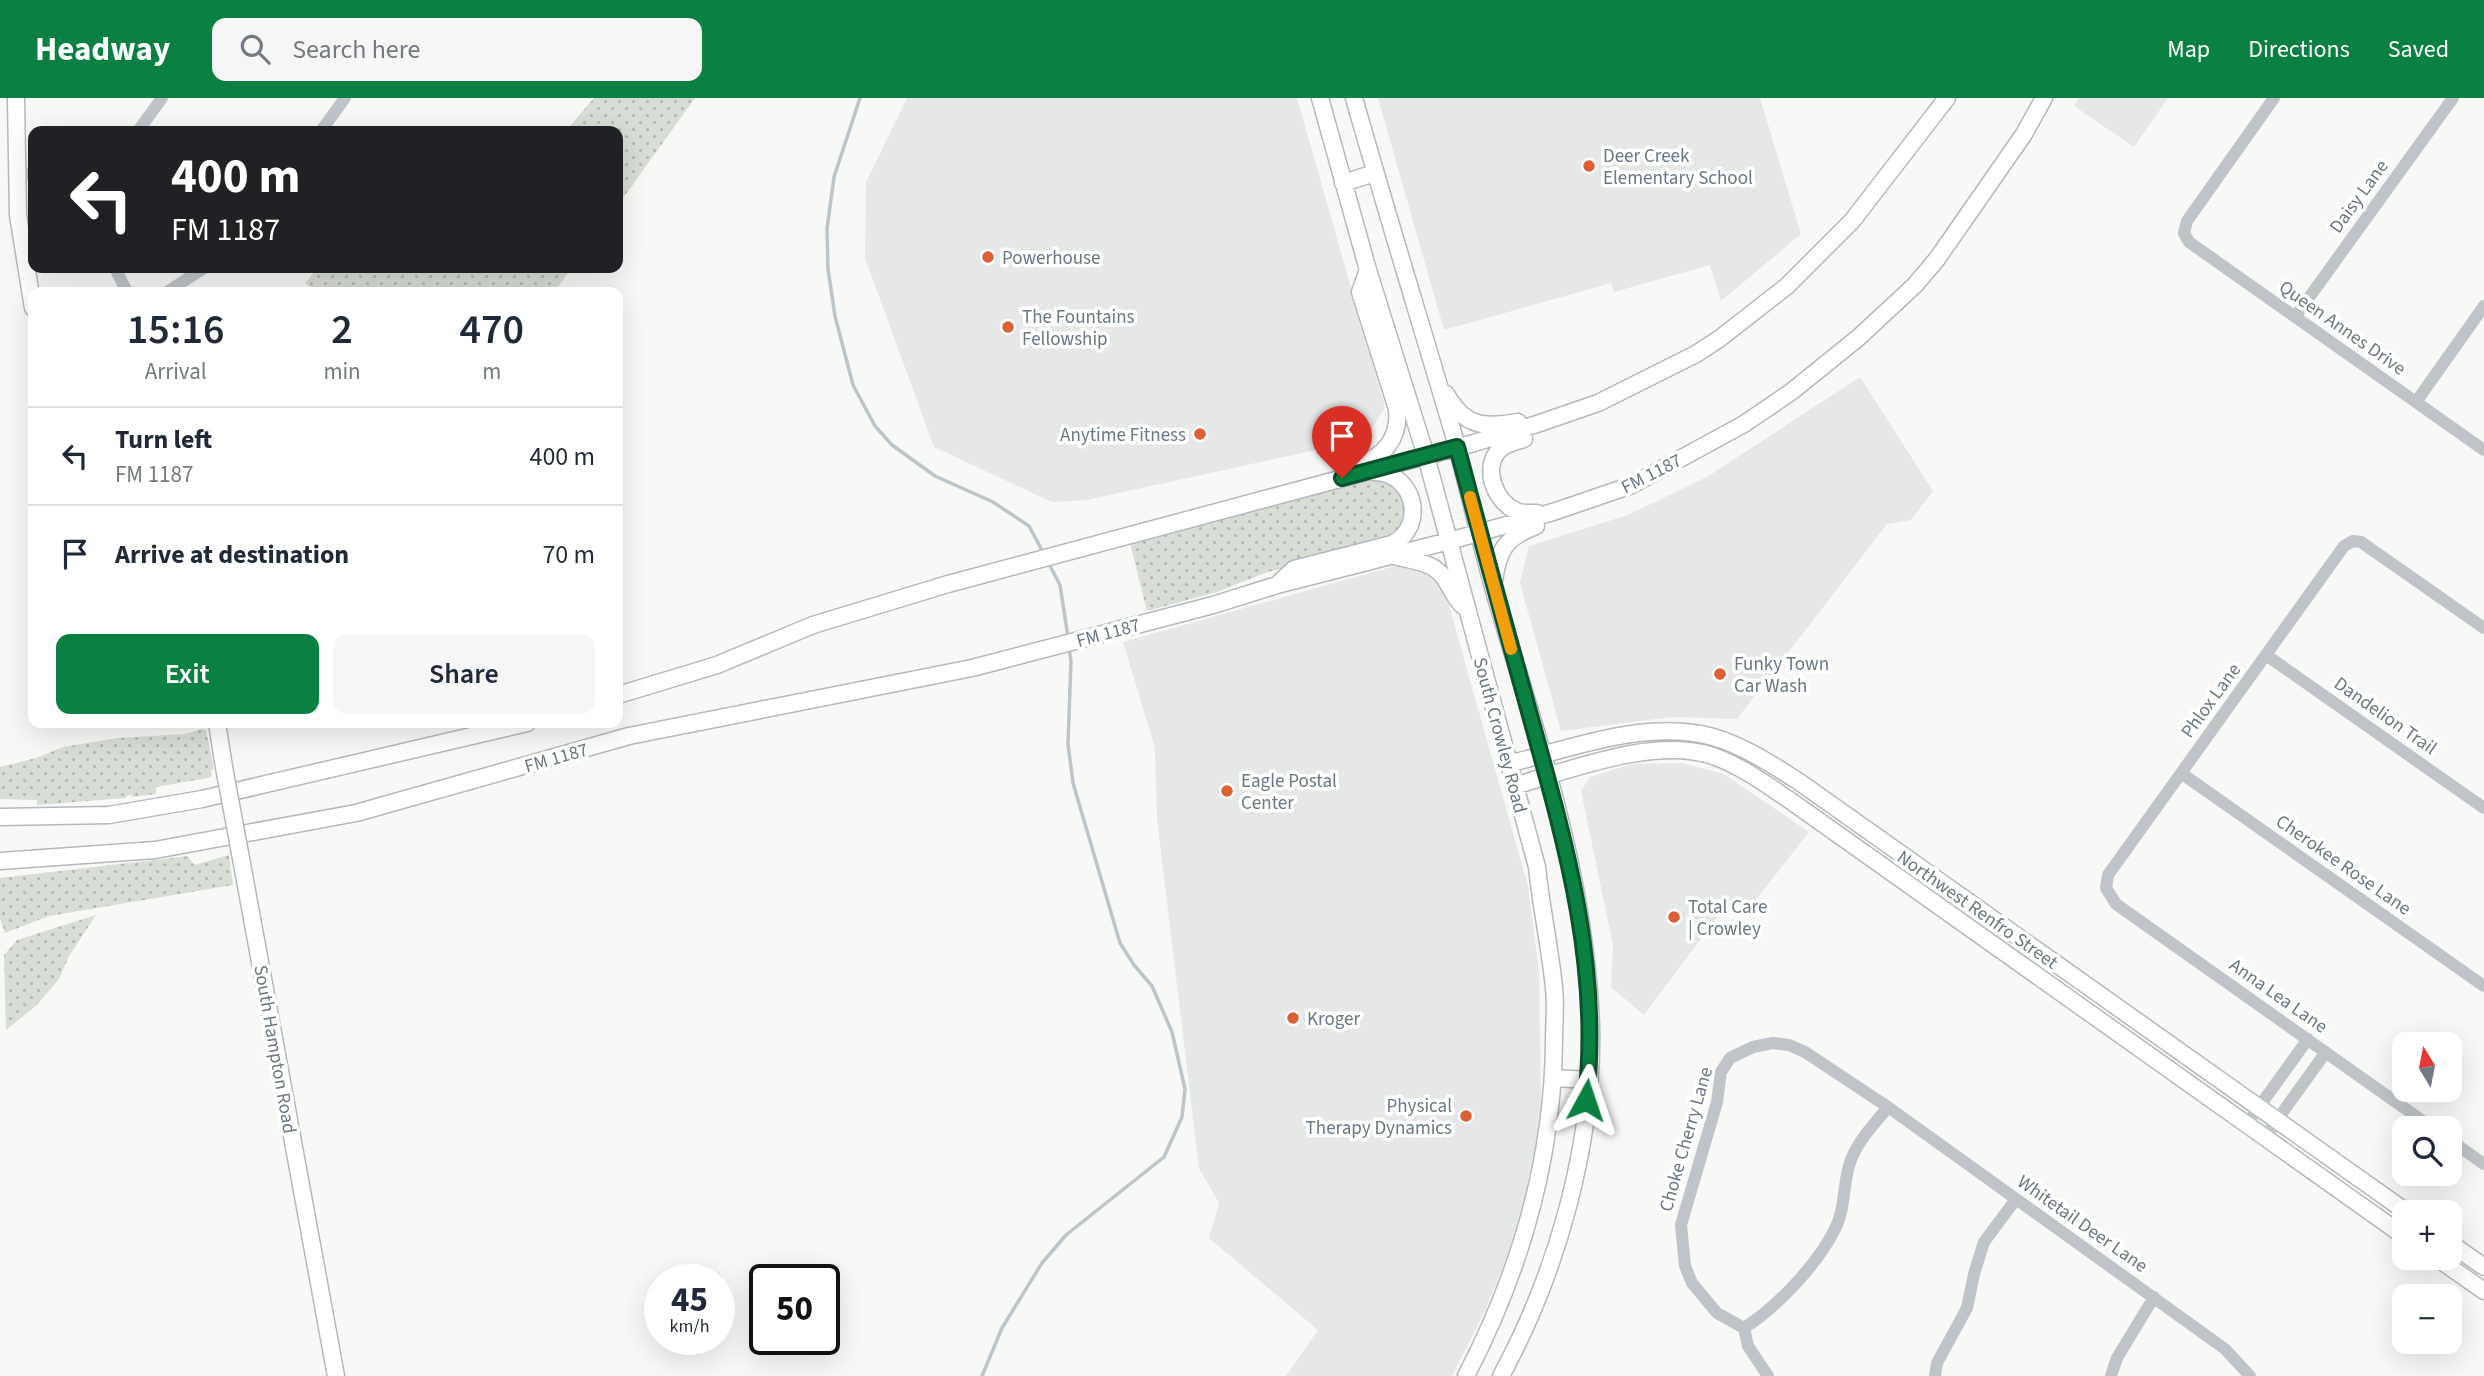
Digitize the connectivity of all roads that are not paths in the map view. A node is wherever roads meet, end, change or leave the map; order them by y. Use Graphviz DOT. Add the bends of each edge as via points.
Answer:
graph roads {
  1 [pos="16,98"];
  2 [pos="162,98"];
  3 [pos="345,98"];
  4 [pos="1320,98"];
  5 [pos="1354,98"];
  6 [pos="1947,98"];
  7 [pos="2044,98"];
  8 [pos="2274,98"];
  9 [pos="2453,98"];
  10 [pos="142,126"];
  11 [pos="325,126"];
  12 [pos="1375,173"];
  13 [pos="28,174"];
  14 [pos="16,176"];
  15 [pos="1343,183"];
  16 [pos="1368,270"];
  17 [pos="196,273"];
  18 [pos="29,287"];
  19 [pos="175,287"];
  20 [pos="2484,306"];
  21 [pos="2295,317"];
  22 [pos="1719,339"];
  23 [pos="1437,380"];
  24 [pos="2416,402"];
  25 [pos="1534,425"];
  26 [pos="1457,447"];
  27 [pos="2484,450"];
  28 [pos="1426,456"];
  29 [pos="1360,473"];
  30 [pos="1632,485"];
  31 [pos="1553,512"];
  32 [pos="1166,525"];
  33 [pos="1479,533"];
  34 [pos="1449,541"];
  35 [pos="1392,556"];
  36 [pos="1278,585"];
  37 [pos="1493,587"];
  38 [pos="1467,609"];
  39 [pos="2484,627"];
  40 [pos="2266,655"];
  41 [pos="623,693"];
  42 [pos="218,728"];
  43 [pos="506,728"];
  44 [pos="1712,737"];
  45 [pos="1711,755"];
  46 [pos="1541,756"];
  47 [pos="1508,764"];
  48 [pos="2181,774"];
  49 [pos="1548,776"];
  50 [pos="1514,786"];
  51 [pos="2484,808"];
  52 [pos="0,817"];
  53 [pos="7,862"];
  54 [pos="2106,888"];
  55 [pos="2484,986"];
  56 [pos="2308,1039"];
  57 [pos="2326,1052"];
  58 [pos="1554,1078"];
  59 [pos="1588,1080"];
  60 [pos="1888,1107"];
  61 [pos="2259,1107"];
  62 [pos="2416,1116"];
  63 [pos="2277,1121"];
  64 [pos="2246,1125"];
  65 [pos="2264,1138"];
  66 [pos="2462,1148"];
  67 [pos="2484,1164"];
  68 [pos="2016,1199"];
  69 [pos="2392,1202"];
  70 [pos="2392,1228"];
  71 [pos="2462,1251"];
  72 [pos="2484,1267"];
  73 [pos="2454,1270"];
  74 [pos="2484,1291"];
  75 [pos="2154,1297"];
  76 [pos="1744,1328"];
  77 [pos="336,1376"];
  78 [pos="1466,1376"];
  79 [pos="1501,1376"];
  80 [pos="1768,1376"];
  81 [pos="1935,1376"];
  82 [pos="2111,1376"];
  83 [pos="2250,1376"];
  1 -- 14 [label="main road"];
  2 -- 10 [label="street"];
  3 -- 11 [label="street"];
  4 -- 15 [label="main road, South Crowley Road"];
  5 -- 12 [label="main road, South Crowley Road"];
  6 -- 22 [label="main road" via="1852,221 1787,286"];
  7 -- 30 [label="main road, FM 1187 / FM 1187" via="1961,225 1906,294 1791,392 1744,424"];
  8 -- 21 [label="street, Queen Annes Drive" via="2187,220 2184,233 2189,242"];
  9 -- 21 [label="street, Daisy Lane"];
  12 -- 15 [label="main road"];
  12 -- 23 [label="main road, South Crowley Road"];
  13 -- 14 [label="street"];
  14 -- 18 [label="main road"];
  15 -- 16 [label="main road, South Crowley Road"];
  16 -- 28 [label="main road, South Crowley Road"];
  16 -- 32 [label="main road" via="1360,292 1397,409 1393,440 1387,448 1362,464 1178,513"];
  17 -- 19 [label="street"];
  20 -- 24 [label="street"];
  21 -- 24 [label="street, Queen Annes Drive"];
  22 -- 25 [label="main road" via="1632,387"];
  22 -- 31 [label="main road" via="1709,355 1647,391 1499,450 1491,471 1503,501 1518,513"];
  23 -- 25 [label="main road" via="1454,408 1475,424 1522,421"];
  23 -- 26 [label="main road, South Crowley Road"];
  24 -- 27 [label="street, Queen Annes Drive"];
  25 -- 26 [label="main road"];
  26 -- 28 [label="main road"];
  26 -- 33 [label="main road, South Crowley Road"];
  28 -- 29 [label="main road"];
  28 -- 34 [label="main road, South Crowley Road"];
  29 -- 32 [label="main road"];
  29 -- 36 [label="main road" via="1386,472 1406,487 1412,505 1408,532 1392,544 1294,569"];
  30 -- 31 [label="main road, FM 1187 / FM 1187"];
  30 -- 37 [label="main road" via="1623,496 1518,532 1499,558"];
  31 -- 33 [label="main road, FM 1187 / FM 1187"];
  32 -- 41 [label="main road" via="813,625 717,665"];
  33 -- 34 [label="main road, FM 1187 / FM 1187"];
  33 -- 37 [label="main road, South Crowley Road"];
  34 -- 35 [label="main road, FM 1187 / FM 1187"];
  34 -- 38 [label="main road, South Crowley Road"];
  35 -- 36 [label="main road, FM 1187 / FM 1187"];
  35 -- 38 [label="main road" via="1434,568"];
  36 -- 53 [label="main road, FM 1187 / FM 1187" via="972,668 629,736 356,813 155,850"];
  37 -- 46 [label="main road, South Crowley Road"];
  38 -- 47 [label="main road, South Crowley Road"];
  39 -- 40 [label="street, Phlox Lane" via="2361,542 2353,541 2344,546"];
  40 -- 48 [label="street, Phlox Lane"];
  40 -- 51 [label="street, Dandelion Trail"];
  42 -- 77 [label="main road, South Hampton Road, bridge"];
  43 -- 52 [label="main road" via="202,799 109,816"];
  44 -- 45 [label="main road"];
  44 -- 46 [label="main road, Northwest Renfro Street" via="1644,733"];
  44 -- 61 [label="main road, Northwest Renfro Street" via="1751,751 1798,781"];
  45 -- 49 [label="main road, Northwest Renfro Street" via="1652,751"];
  45 -- 64 [label="main road, Northwest Renfro Street" via="1741,768 1788,799"];
  46 -- 47 [label="main road, Northwest Renfro Street"];
  46 -- 49 [label="main road, South Crowley Road"];
  47 -- 50 [label="main road, South Crowley Road"];
  48 -- 54 [label="street, Phlox Lane" via="2108,876"];
  48 -- 55 [label="street, Cherokee Rose Lane"];
  49 -- 50 [label="main road, Northwest Renfro Street"];
  49 -- 59 [label="main road, South Crowley Road" via="1584,943 1591,1026"];
  50 -- 58 [label="main road, South Crowley Road" via="1537,867 1554,988"];
  54 -- 56 [label="street, Anna Lea Lane" via="2116,904"];
  56 -- 57 [label="street, Anna Lea Lane"];
  56 -- 61 [label="street"];
  57 -- 62 [label="street, Anna Lea Lane"];
  57 -- 63 [label="street"];
  58 -- 59 [label="main road"];
  58 -- 78 [label="main road, South Crowley Road" via="1549,1130 1529,1222 1489,1332"];
  59 -- 79 [label="main road, South Crowley Road" via="1582,1140 1563,1222 1542,1289"];
  60 -- 68 [label="street, Whitetail Deer Lane"];
  60 -- 76 [label="street" via="1858,1145 1849,1164 1841,1216 1816,1259 1773,1306"];
  60 -- 76 [label="street, Choke Cherry Lane" via="1789,1045 1753,1047 1730,1058 1721,1072 1717,1102 1684,1210 1682,1244 1685,1266 1703,1298 1717,1313"];
  61 -- 63 [label="main road, Northwest Renfro Street"];
  61 -- 64 [label="street"];
  63 -- 65 [label="street"];
  63 -- 69 [label="main road, Northwest Renfro Street"];
  64 -- 65 [label="main road, Northwest Renfro Street"];
  65 -- 70 [label="main road, Northwest Renfro Street"];
  66 -- 67 [label="street"];
  68 -- 75 [label="street, Whitetail Deer Lane"];
  68 -- 81 [label="street" via="1984,1242 1967,1308 1937,1363"];
  71 -- 72 [label="main road"];
  73 -- 74 [label="main road"];
  75 -- 82 [label="street"];
  75 -- 83 [label="street, Whitetail Deer Lane" via="2225,1349"];
  76 -- 80 [label="street" via="1748,1346"];
}
